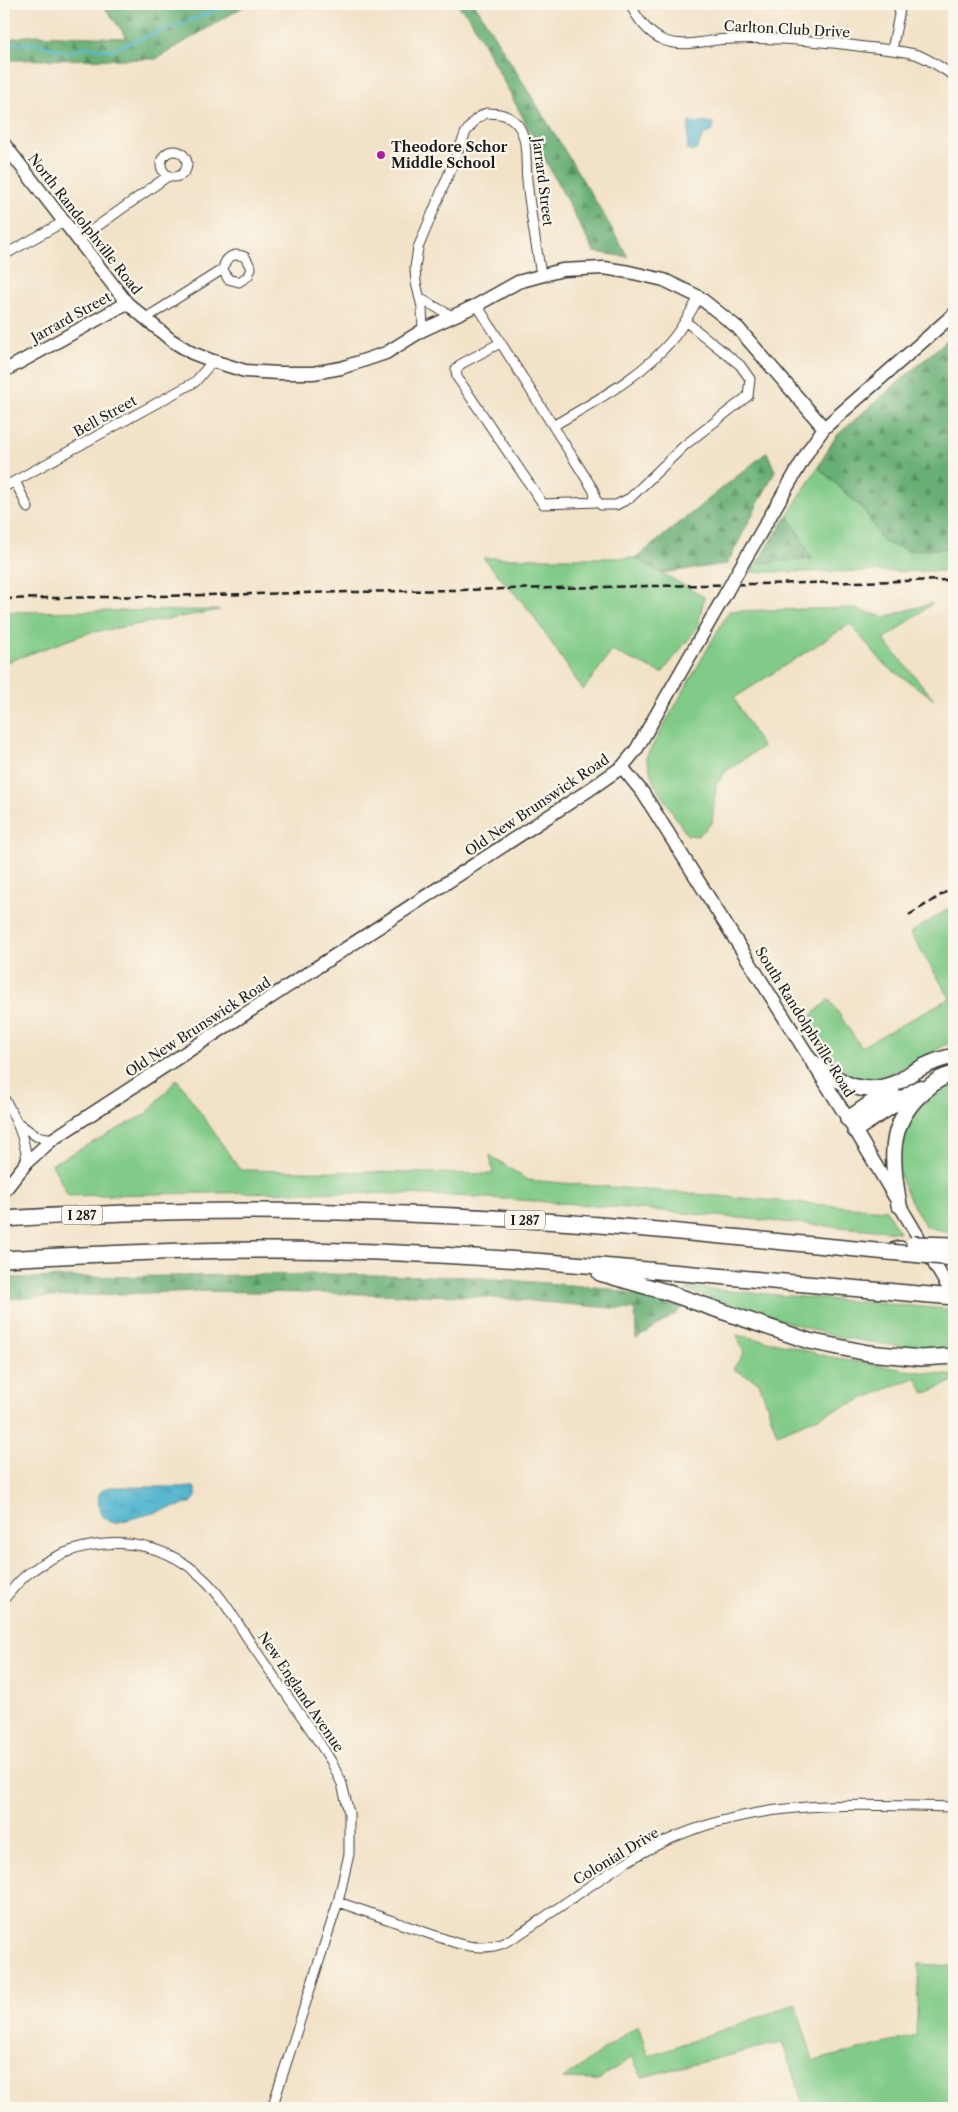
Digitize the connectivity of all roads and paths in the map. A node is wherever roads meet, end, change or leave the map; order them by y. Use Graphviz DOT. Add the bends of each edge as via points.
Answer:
graph roads {
  1 [pos="630,4"];
  2 [pos="901,4"];
  3 [pos="892,50"];
  4 [pos="954,76"];
  5 [pos="4,144"];
  6 [pos="168,176"];
  7 [pos="65,221"];
  8 [pos="78,240"];
  9 [pos="4,255"];
  10 [pos="223,269"];
  11 [pos="541,275"];
  12 [pos="699,297"];
  13 [pos="421,299"];
  14 [pos="127,303"];
  15 [pos="477,305"];
  16 [pos="954,314"];
  17 [pos="452,316"];
  18 [pos="146,318"];
  19 [pos="685,321"];
  20 [pos="423,330"];
  21 [pos="500,343"];
  22 [pos="213,361"];
  23 [pos="4,371"];
  24 [pos="552,426"];
  25 [pos="824,428"];
  26 [pos="15,481"];
  27 [pos="4,487"];
  28 [pos="598,502"];
  29 [pos="28,508"];
  30 [pos="622,768"];
  31 [pos="954,1056"];
  32 [pos="814,1063"];
  33 [pos="954,1074"];
  34 [pos="935,1080"];
  35 [pos="898,1082"];
  36 [pos="4,1098"];
  37 [pos="17,1122"];
  38 [pos="851,1124"];
  39 [pos="54,1139"];
  40 [pos="27,1162"];
  41 [pos="4,1190"];
  42 [pos="899,1204"];
  43 [pos="4,1219"];
  44 [pos="954,1245"];
  45 [pos="889,1252"];
  46 [pos="954,1258"];
  47 [pos="4,1259"];
  48 [pos="568,1263"];
  49 [pos="954,1297"];
  50 [pos="954,1356"];
  51 [pos="921,1358"];
  52 [pos="954,1366"];
  53 [pos="4,1599"];
  54 [pos="954,1807"];
  55 [pos="338,1902"];
  56 [pos="272,2108"];
  1 -- 3 [label="street, Carlton Club Drive" via="650,31 672,42 690,44 751,38"];
  2 -- 3 [label="street"];
  3 -- 4 [label="street, Carlton Club Drive" via="918,56"];
  5 -- 7 [label="main road, North Randolphville Road"];
  6 -- 8 [label="street"];
  7 -- 8 [label="main road, North Randolphville Road"];
  7 -- 9 [label="street"];
  8 -- 14 [label="main road, North Randolphville Road"];
  10 -- 18 [label="street"];
  11 -- 12 [label="main road, North Randolphville Road" via="604,268 664,280"];
  11 -- 13 [label="street, Jarrard Street" via="523,136 509,117 486,113 476,119 466,132 418,248 415,268"];
  11 -- 15 [label="main road, North Randolphville Road" via="518,282"];
  12 -- 19 [label="street"];
  12 -- 25 [label="main road, North Randolphville Road" via="738,328"];
  13 -- 17 [label="street"];
  13 -- 20 [label="street, Jarrard Street"];
  14 -- 18 [label="main road, North Randolphville Road"];
  14 -- 23 [label="main road, Jarrard Street"];
  15 -- 17 [label="main road, North Randolphville Road"];
  15 -- 21 [label="street"];
  16 -- 25 [label="main road, Old New Brunswick Road"];
  17 -- 20 [label="main road, North Randolphville Road"];
  18 -- 22 [label="main road, North Randolphville Road" via="171,340"];
  19 -- 24 [label="street" via="661,352 637,372"];
  19 -- 28 [label="street" via="740,365 750,379 748,396 685,446 630,498 616,505"];
  20 -- 22 [label="main road, North Randolphville Road" via="386,353 341,368 313,373 245,371"];
  21 -- 24 [label="street"];
  21 -- 28 [label="street" via="462,364 456,369 457,377 543,504"];
  22 -- 26 [label="street, Bell Street" via="195,382"];
  24 -- 28 [label="street"];
  25 -- 30 [label="main road, Old New Brunswick Road, bridge" via="737,573 642,742"];
  26 -- 27 [label="street, Bell Street"];
  26 -- 29 [label="street"];
  30 -- 32 [label="main road, South Randolphville Road" via="643,793"];
  30 -- 39 [label="main road, Old New Brunswick Road"];
  31 -- 35 [label="highway" via="930,1064"];
  32 -- 35 [label="highway" via="837,1081 862,1090"];
  32 -- 38 [label="main road, South Randolphville Road"];
  33 -- 34 [label="highway"];
  34 -- 38 [label="highway"];
  34 -- 42 [label="highway" via="906,1111 897,1131 893,1158"];
  35 -- 38 [label="highway"];
  36 -- 37 [label="street"];
  37 -- 39 [label="street" via="36,1136"];
  37 -- 40 [label="street" via="25,1143"];
  38 -- 42 [label="main road, South Randolphville Road"];
  39 -- 40 [label="main road, Old New Brunswick Road"];
  40 -- 41 [label="main road, Old New Brunswick Road"];
  42 -- 49 [label="main road, South Randolphville Road"];
  43 -- 45 [label="highway, I 287" via="160,1212 394,1213 545,1221"];
  44 -- 45 [label="highway, bridge" via="914,1244"];
  45 -- 46 [label="highway, I 287, bridge"];
  47 -- 48 [label="highway" via="138,1252 315,1251"];
  48 -- 49 [label="highway"];
  48 -- 51 [label="highway" via="663,1291 809,1341 868,1353"];
  50 -- 51 [label="highway"];
  51 -- 52 [label="highway"];
  53 -- 55 [label="street, New England Avenue" via="28,1573 48,1560 67,1551 101,1543 151,1548 188,1566 206,1581 321,1744 340,1779 349,1813 350,1832 345,1876"];
  54 -- 55 [label="street, Colonial Drive" via="837,1804 763,1810 717,1821 636,1856 516,1936 491,1947 456,1943"];
  55 -- 56 [label="street, New England Avenue"];
}
